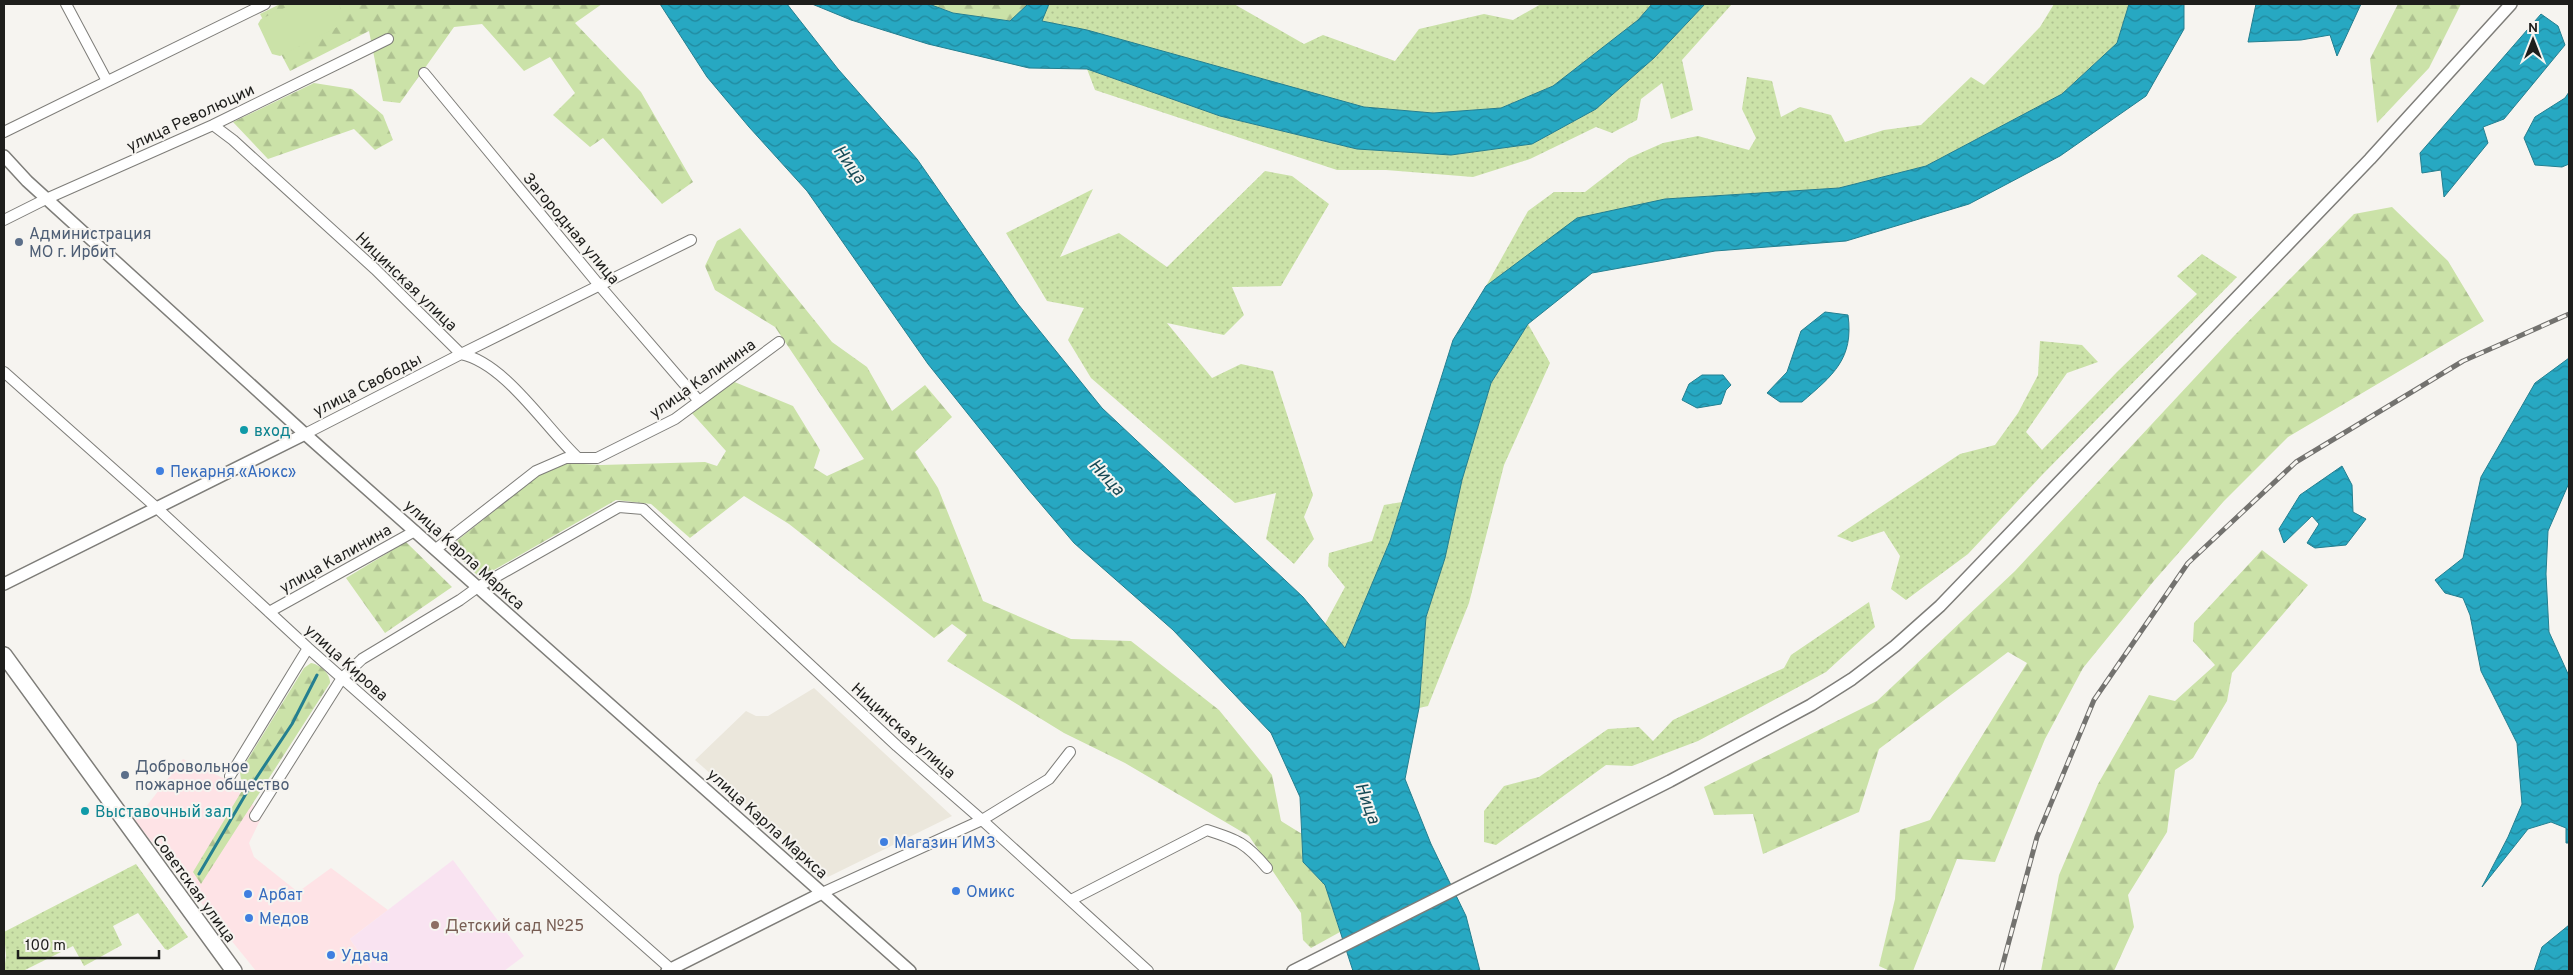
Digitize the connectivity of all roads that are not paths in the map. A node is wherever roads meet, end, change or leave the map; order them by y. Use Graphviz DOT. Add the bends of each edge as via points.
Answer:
graph roads {
  1 [pos="66,4"];
  2 [pos="265,4"];
  3 [pos="2511,4"];
  4 [pos="243,9"];
  5 [pos="388,39"];
  6 [pos="424,73"];
  7 [pos="107,81"];
  8 [pos="213,125"];
  9 [pos="4,132"];
  10 [pos="4,156"];
  11 [pos="46,199"];
  12 [pos="4,220"];
  13 [pos="692,240"];
  14 [pos="599,285"];
  15 [pos="779,342"];
  16 [pos="461,354"];
  17 [pos="4,372"];
  18 [pos="700,401"];
  19 [pos="305,434"];
  20 [pos="578,458"];
  21 [pos="158,509"];
  22 [pos="415,531"];
  23 [pos="436,549"];
  24 [pos="4,584"];
  25 [pos="478,587"];
  26 [pos="269,612"];
  27 [pos="308,648"];
  28 [pos="4,655"];
  29 [pos="342,678"];
  30 [pos="1070,752"];
  31 [pos="230,776"];
  32 [pos="255,816"];
  33 [pos="982,820"];
  34 [pos="1267,868"];
  35 [pos="822,893"];
  36 [pos="1071,900"];
  37 [pos="234,971"];
  38 [pos="670,971"];
  39 [pos="910,971"];
  40 [pos="1148,971"];
  41 [pos="1293,971"];
  1 -- 7 [label="street"];
  2 -- 4 [label="street"];
  3 -- 41 [label="street" via="2356,173 1940,606 1895,646 1811,705 1670,781"];
  4 -- 7 [label="street"];
  5 -- 8 [label="street, улица Революции"];
  6 -- 14 [label="street, Загородная улица"];
  7 -- 9 [label="street"];
  8 -- 11 [label="street, улица Революции"];
  8 -- 16 [label="street, Ницинская улица" via="375,269"];
  10 -- 11 [label="street, улица Карла Маркса"];
  11 -- 12 [label="street, улица Революции"];
  11 -- 19 [label="street, улица Карла Маркса"];
  13 -- 14 [label="street, улица Свободы"];
  14 -- 16 [label="street, улица Свободы"];
  14 -- 18 [label="street, Загородная улица"];
  15 -- 18 [label="street, улица Калинина"];
  16 -- 19 [label="street, улица Свободы"];
  16 -- 20 [label="street, Ницинская улица" via="491,366"];
  17 -- 21 [label="street, улица Кирова"];
  18 -- 20 [label="street, улица Калинина" via="675,419 597,458"];
  19 -- 21 [label="street, улица Свободы"];
  19 -- 22 [label="street, улица Карла Маркса"];
  20 -- 23 [label="street, улица Калинина" via="566,458 536,471"];
  21 -- 24 [label="street, улица Свободы"];
  21 -- 26 [label="street, улица Кирова"];
  22 -- 23 [label="street, улица Карла Маркса"];
  22 -- 26 [label="street, улица Калинина"];
  23 -- 25 [label="street, улица Карла Маркса"];
  25 -- 29 [label="street" via="362,659"];
  25 -- 33 [label="street, Ницинская улица" via="619,507 642,509 890,740"];
  25 -- 35 [label="street, улица Карла Маркса"];
  26 -- 27 [label="street, улица Кирова"];
  27 -- 29 [label="street, улица Кирова"];
  27 -- 31 [label="street"];
  28 -- 37 [label="main road, Советская улица"];
  29 -- 32 [label="street"];
  29 -- 38 [label="street, улица Кирова"];
  30 -- 33 [label="street" via="1049,779"];
  33 -- 35 [label="street"];
  33 -- 36 [label="street, Ницинская улица"];
  34 -- 36 [label="street" via="1251,849 1237,840 1207,830"];
  35 -- 38 [label="street"];
  35 -- 39 [label="street, улица Карла Маркса"];
  36 -- 40 [label="street, Ницинская улица"];
}
